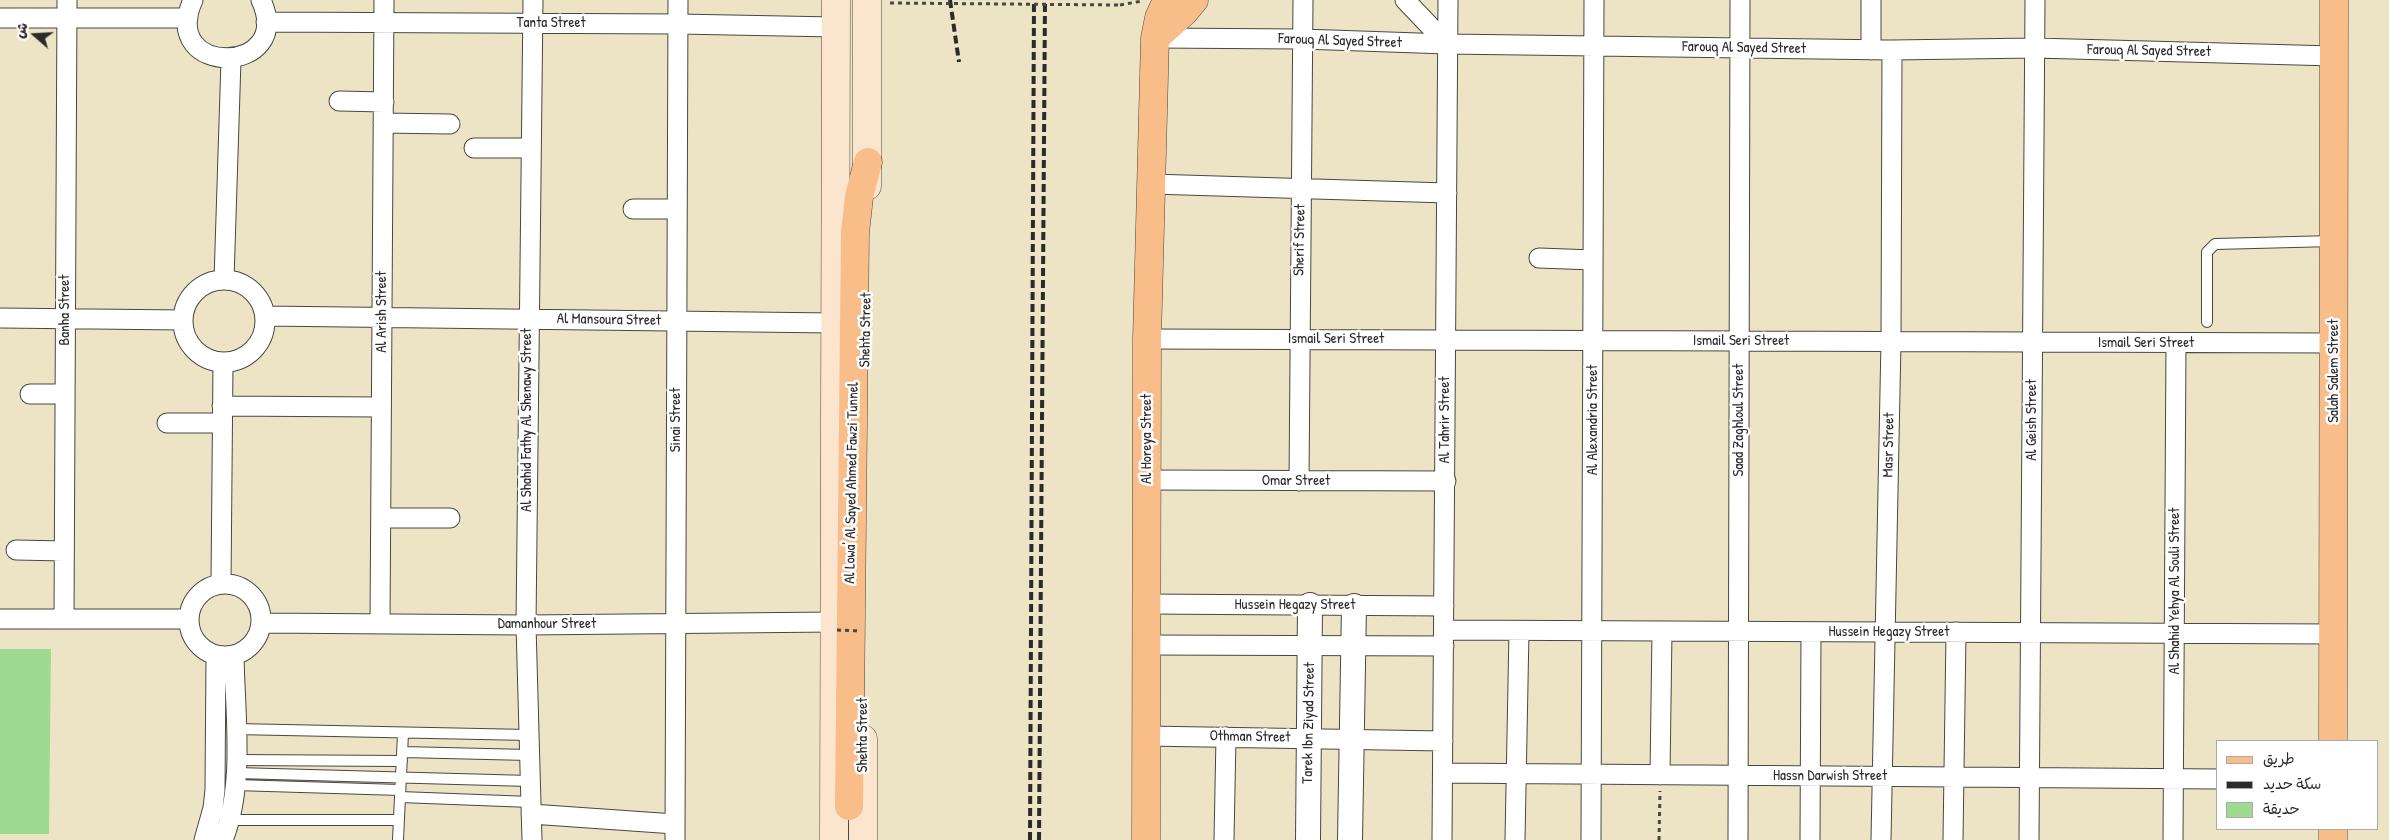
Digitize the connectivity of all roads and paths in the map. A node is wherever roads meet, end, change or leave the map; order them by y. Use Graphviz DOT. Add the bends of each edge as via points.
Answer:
graph roads {
  1 [pos="67,0"];
  2 [pos="193,0"];
  3 [pos="261,0"];
  4 [pos="384,0"];
  5 [pos="533,0"];
  6 [pos="678,0"];
  7 [pos="836,0"];
  8 [pos="1144,0"];
  9 [pos="1167,0"];
  10 [pos="1194,0"];
  11 [pos="1303,0"];
  12 [pos="1405,0"];
  13 [pos="1448,0"];
  14 [pos="1594,0"];
  15 [pos="1740,0"];
  16 [pos="1871,0"];
  17 [pos="2035,0"];
  18 [pos="2334,0"];
  19 [pos="879,2"];
  20 [pos="0,18"];
  21 [pos="188,18"];
  22 [pos="67,19"];
  23 [pos="266,22"];
  24 [pos="384,22"];
  25 [pos="533,23"];
  26 [pos="678,24"];
  27 [pos="835,28"];
  28 [pos="1155,38"];
  29 [pos="1302,39"];
  30 [pos="1447,44"];
  31 [pos="1594,46"];
  32 [pos="1740,48"];
  33 [pos="2035,48"];
  34 [pos="1871,50"];
  35 [pos="1892,50"];
  36 [pos="2334,56"];
  37 [pos="231,60"];
  38 [pos="338,101"];
  39 [pos="384,102"];
  40 [pos="383,123"];
  41 [pos="450,124"];
  42 [pos="474,148"];
  43 [pos="531,148"];
  44 [pos="868,162"];
  45 [pos="1151,184"];
  46 [pos="1301,189"];
  47 [pos="1447,193"];
  48 [pos="633,209"];
  49 [pos="677,209"];
  50 [pos="2334,241"];
  51 [pos="1539,258"];
  52 [pos="1593,260"];
  53 [pos="224,280"];
  54 [pos="265,316"];
  55 [pos="382,317"];
  56 [pos="0,318"];
  57 [pos="65,319"];
  58 [pos="528,319"];
  59 [pos="183,320"];
  60 [pos="676,321"];
  61 [pos="2207,322"];
  62 [pos="833,323"];
  63 [pos="1147,339"];
  64 [pos="1299,339"];
  65 [pos="1445,340"];
  66 [pos="1593,340"];
  67 [pos="1740,341"];
  68 [pos="1891,341"];
  69 [pos="2032,342"];
  70 [pos="2176,343"];
  71 [pos="2334,343"];
  72 [pos="223,363"];
  73 [pos="30,394"];
  74 [pos="65,394"];
  75 [pos="382,407"];
  76 [pos="222,414"];
  77 [pos="166,423"];
  78 [pos="1147,480"];
  79 [pos="1299,481"];
  80 [pos="1446,481"];
  81 [pos="381,518"];
  82 [pos="450,518"];
  83 [pos="16,550"];
  84 [pos="64,551"];
  85 [pos="221,584"];
  86 [pos="1146,604"];
  87 [pos="1310,605"];
  88 [pos="1354,606"];
  89 [pos="1444,606"];
  90 [pos="189,618"];
  91 [pos="0,619"];
  92 [pos="64,619"];
  93 [pos="262,623"];
  94 [pos="380,624"];
  95 [pos="526,624"];
  96 [pos="675,624"];
  97 [pos="835,626"];
  98 [pos="861,631"];
  99 [pos="1519,631"];
  100 [pos="1592,631"];
  101 [pos="1662,631"];
  102 [pos="1739,632"];
  103 [pos="1811,632"];
  104 [pos="1884,632"];
  105 [pos="1956,632"];
  106 [pos="2031,633"];
  107 [pos="2174,634"];
  108 [pos="2334,634"];
  109 [pos="1444,638"];
  110 [pos="1146,645"];
  111 [pos="1310,646"];
  112 [pos="1354,646"];
  113 [pos="225,656"];
  114 [pos="235,729"];
  115 [pos="403,733"];
  116 [pos="529,735"];
  117 [pos="1146,736"];
  118 [pos="1226,737"];
  119 [pos="1309,738"];
  120 [pos="1352,739"];
  121 [pos="2333,740"];
  122 [pos="1443,741"];
  123 [pos="529,754"];
  124 [pos="402,757"];
  125 [pos="235,773"];
  126 [pos="1443,773"];
  127 [pos="1516,774"];
  128 [pos="1591,774"];
  129 [pos="1660,774"];
  130 [pos="1738,775"];
  131 [pos="1810,776"];
  132 [pos="1882,776"];
  133 [pos="1954,777"];
  134 [pos="2030,777"];
  135 [pos="401,778"];
  136 [pos="2173,778"];
  137 [pos="2216,779"];
  138 [pos="530,781"];
  139 [pos="400,793"];
  140 [pos="849,806"];
  141 [pos="531,808"];
  142 [pos="230,820"];
  143 [pos="399,820"];
  144 [pos="675,832"];
  145 [pos="204,840"];
  146 [pos="223,840"];
  147 [pos="398,840"];
  148 [pos="532,840"];
  149 [pos="834,840"];
  150 [pos="863,840"];
  151 [pos="1146,840"];
  152 [pos="1224,840"];
  153 [pos="1308,840"];
  154 [pos="1350,840"];
  155 [pos="1442,840"];
  156 [pos="1515,840"];
  157 [pos="1591,840"];
  158 [pos="1660,840"];
  159 [pos="1738,840"];
  160 [pos="1810,840"];
  161 [pos="1881,840"];
  162 [pos="1953,840"];
  163 [pos="2029,840"];
  164 [pos="2173,840"];
  1 -- 22 [label="street, Banha Street"];
  2 -- 21 [label="street"];
  3 -- 23 [label="street"];
  4 -- 24 [label="street, Al Arish Street"];
  5 -- 25 [label="street, Al Shahid Fathy Al Shenawy Street"];
  6 -- 26 [label="street, Sinai Street"];
  7 -- 27 [label="main road, Shehta Street"];
  8 -- 19 [label="path, bridge" via="1128,5"];
  9 -- 28 [label="main road, Al Horeya Street"];
  10 -- 28 [label="main road"];
  11 -- 29 [label="street, Sherif Street"];
  12 -- 30 [label="street"];
  13 -- 30 [label="street, Al Tahrir Street"];
  14 -- 31 [label="street, Al Alexandria Street"];
  15 -- 32 [label="street, Saad Zaghloul Street"];
  16 -- 34 [label="street"];
  17 -- 33 [label="street, Al Geish Street"];
  18 -- 36 [label="main road, Salah Salem Street"];
  19 -- 44 [label="main road, Shehta Street"];
  20 -- 22 [label="street"];
  21 -- 22 [label="street"];
  21 -- 37 [label="street" via="189,29 200,49 220,59"];
  22 -- 57 [label="street, Banha Street"];
  23 -- 24 [label="street, Tanta Street"];
  23 -- 37 [label="street" via="264,33 252,51"];
  24 -- 25 [label="street, Tanta Street"];
  24 -- 39 [label="street, Al Arish Street"];
  25 -- 26 [label="street, Tanta Street"];
  25 -- 43 [label="street, Al Shahid Fathy Al Shenawy Street"];
  26 -- 27 [label="street, Tanta Street"];
  26 -- 49 [label="street, Sinai Street"];
  27 -- 62 [label="main road, Shehta Street"];
  28 -- 29 [label="street, Farouq Al Sayed Street"];
  28 -- 45 [label="main road, Al Horeya Street"];
  29 -- 30 [label="street, Farouq Al Sayed Street"];
  29 -- 46 [label="street, Sherif Street"];
  30 -- 31 [label="street, Farouq Al Sayed Street"];
  30 -- 47 [label="street, Al Tahrir Street"];
  31 -- 32 [label="street, Farouq Al Sayed Street"];
  31 -- 52 [label="street, Al Alexandria Street"];
  32 -- 34 [label="street, Farouq Al Sayed Street"];
  32 -- 67 [label="street, Saad Zaghloul Street"];
  33 -- 35 [label="street, Farouq Al Sayed Street"];
  33 -- 36 [label="street, Farouq Al Sayed Street"];
  33 -- 69 [label="street, Al Geish Street"];
  34 -- 35 [label="street, Farouq Al Sayed Street"];
  35 -- 68 [label="street, Masr Street"];
  36 -- 50 [label="main road, Salah Salem Street"];
  37 -- 53 [label="street"];
  38 -- 39 [label="street"];
  39 -- 40 [label="street, Al Arish Street"];
  40 -- 41 [label="street"];
  40 -- 55 [label="street, Al Arish Street"];
  42 -- 43 [label="street"];
  43 -- 58 [label="street, Al Shahid Fathy Al Shenawy Street"];
  44 -- 140 [label="main road, Al Lowa' Al Sayed Ahmed Fawzi Tunnel" via="859,197 855,233"];
  44 -- 150 [label="main road, Shehta Street" via="862,623"];
  45 -- 46 [label="street"];
  45 -- 63 [label="main road, Al Horeya Street"];
  46 -- 47 [label="street"];
  46 -- 64 [label="street, Sherif Street"];
  47 -- 65 [label="street, Al Tahrir Street"];
  48 -- 49 [label="street"];
  49 -- 60 [label="street, Sinai Street"];
  50 -- 61 [label="lane" via="2215,244 2207,252"];
  50 -- 71 [label="main road, Salah Salem Street"];
  51 -- 52 [label="street"];
  52 -- 66 [label="street, Al Alexandria Street"];
  53 -- 54 [label="street" via="246,286 262,304"];
  53 -- 59 [label="street" via="211,282 191,296"];
  54 -- 55 [label="street, Al Mansoura Street"];
  54 -- 72 [label="street" via="258,345 242,358"];
  55 -- 58 [label="street, Al Mansoura Street"];
  55 -- 75 [label="street, Al Arish Street"];
  56 -- 57 [label="street"];
  57 -- 59 [label="street"];
  57 -- 74 [label="street, Banha Street"];
  58 -- 60 [label="street, Al Mansoura Street"];
  58 -- 95 [label="street, Al Shahid Fathy Al Shenawy Street"];
  59 -- 72 [label="street" via="190,344 199,354"];
  60 -- 62 [label="street, Al Mansoura Street"];
  60 -- 96 [label="street, Sinai Street"];
  62 -- 97 [label="main road, Shehta Street"];
  63 -- 64 [label="street, Ismail Seri Street"];
  63 -- 78 [label="main road, Al Horeya Street"];
  64 -- 65 [label="street, Ismail Seri Street"];
  64 -- 79 [label="street, Sherif Street"];
  65 -- 66 [label="street, Ismail Seri Street"];
  65 -- 80 [label="street, Al Tahrir Street"];
  66 -- 67 [label="street, Ismail Seri Street"];
  66 -- 100 [label="street, Al Alexandria Street"];
  67 -- 68 [label="street, Ismail Seri Street"];
  67 -- 102 [label="street, Saad Zaghloul Street"];
  68 -- 69 [label="street, Ismail Seri Street"];
  68 -- 104 [label="street, Masr Street"];
  69 -- 70 [label="street, Ismail Seri Street"];
  69 -- 106 [label="street, Al Geish Street"];
  70 -- 71 [label="street, Ismail Seri Street"];
  70 -- 107 [label="street, Al Shahid Yehya Al Souli Street"];
  71 -- 108 [label="main road, Salah Salem Street"];
  72 -- 76 [label="street"];
  73 -- 74 [label="street"];
  74 -- 84 [label="street, Banha Street"];
  75 -- 76 [label="street"];
  75 -- 81 [label="street, Al Arish Street"];
  76 -- 77 [label="street"];
  76 -- 85 [label="street"];
  78 -- 79 [label="street, Omar Street"];
  78 -- 86 [label="main road, Al Horeya Street"];
  79 -- 80 [label="street, Omar Street"];
  80 -- 89 [label="street, Al Tahrir Street"];
  81 -- 82 [label="street"];
  81 -- 94 [label="street, Al Arish Street"];
  83 -- 84 [label="street"];
  84 -- 92 [label="street, Banha Street"];
  85 -- 90 [label="street" via="211,586 199,595"];
  85 -- 93 [label="street" via="239,586 247,591 259,605"];
  86 -- 87 [label="street, Hussein Hegazy Street"];
  86 -- 110 [label="main road, Al Horeya Street"];
  87 -- 88 [label="street, Hussein Hegazy Street"];
  87 -- 111 [label="street, Tarek Ibn Ziyad Street"];
  88 -- 89 [label="street, Hussein Hegazy Street"];
  88 -- 112 [label="street"];
  89 -- 109 [label="street, Al Tahrir Street"];
  90 -- 92 [label="street"];
  90 -- 113 [label="street" via="199,646"];
  91 -- 92 [label="street"];
  93 -- 94 [label="street, Damanhour Street"];
  93 -- 113 [label="street" via="250,647"];
  94 -- 95 [label="street, Damanhour Street"];
  95 -- 96 [label="street, Damanhour Street"];
  95 -- 116 [label="street, Al Shahid Fathy Al Shenawy Street"];
  96 -- 97 [label="street, Damanhour Street"];
  96 -- 144 [label="street, Sinai Street"];
  97 -- 98 [label="path, bridge"];
  97 -- 149 [label="main road, Shehta Street"];
  99 -- 100 [label="street, Hussein Hegazy Street"];
  99 -- 109 [label="street, Hussein Hegazy Street"];
  99 -- 127 [label="street"];
  100 -- 101 [label="street, Hussein Hegazy Street"];
  100 -- 128 [label="street, Al Alexandria Street"];
  101 -- 102 [label="street, Hussein Hegazy Street"];
  101 -- 129 [label="street"];
  102 -- 103 [label="street, Hussein Hegazy Street"];
  102 -- 130 [label="street, Saad Zaghloul Street"];
  103 -- 104 [label="street, Hussein Hegazy Street"];
  103 -- 131 [label="street"];
  104 -- 105 [label="street, Hussein Hegazy Street"];
  104 -- 132 [label="street, Masr Street"];
  105 -- 106 [label="street, Hussein Hegazy Street"];
  105 -- 133 [label="street"];
  106 -- 107 [label="street, Hussein Hegazy Street"];
  106 -- 134 [label="street, Al Geish Street"];
  107 -- 108 [label="street, Hussein Hegazy Street"];
  107 -- 136 [label="street, Al Shahid Yehya Al Souli Street"];
  108 -- 121 [label="main road, Salah Salem Street"];
  109 -- 112 [label="street, Hussein Hegazy Street"];
  109 -- 122 [label="street, Al Tahrir Street"];
  110 -- 111 [label="street, Hussein Hegazy Street"];
  110 -- 117 [label="main road, Al Horeya Street"];
  111 -- 112 [label="street, Hussein Hegazy Street"];
  111 -- 119 [label="street, Tarek Ibn Ziyad Street"];
  112 -- 120 [label="street"];
  113 -- 114 [label="street"];
  113 -- 145 [label="street" via="214,808"];
  114 -- 115 [label="lane"];
  114 -- 125 [label="street"];
  115 -- 116 [label="lane"];
  115 -- 124 [label="lane"];
  116 -- 123 [label="street, Al Shahid Fathy Al Shenawy Street"];
  117 -- 118 [label="street, Othman Street"];
  117 -- 151 [label="main road, Al Horeya Street"];
  118 -- 119 [label="street, Othman Street"];
  118 -- 152 [label="street"];
  119 -- 120 [label="street, Othman Street"];
  119 -- 153 [label="street, Tarek Ibn Ziyad Street"];
  120 -- 122 [label="street, Othman Street"];
  120 -- 154 [label="street"];
  122 -- 126 [label="street, Al Tahrir Street"];
  123 -- 124 [label="lane"];
  123 -- 138 [label="street, Al Shahid Fathy Al Shenawy Street"];
  124 -- 125 [label="lane"];
  124 -- 135 [label="lane"];
  125 -- 135 [label="lane"];
  125 -- 139 [label="lane"];
  125 -- 142 [label="street"];
  126 -- 127 [label="street, Hassn Darwish Street"];
  126 -- 155 [label="street, Al Tahrir Street"];
  127 -- 128 [label="street, Hassn Darwish Street"];
  127 -- 156 [label="street"];
  128 -- 129 [label="street, Hassn Darwish Street"];
  128 -- 157 [label="street, Al Alexandria Street"];
  129 -- 130 [label="street, Hassn Darwish Street"];
  129 -- 158 [label="path"];
  130 -- 131 [label="street, Hassn Darwish Street"];
  130 -- 159 [label="street, Saad Zaghloul Street"];
  131 -- 132 [label="street, Hassn Darwish Street"];
  131 -- 160 [label="street"];
  132 -- 133 [label="street, Hassn Darwish Street"];
  132 -- 161 [label="street, Masr Street"];
  133 -- 134 [label="street, Hassn Darwish Street"];
  133 -- 162 [label="street"];
  134 -- 136 [label="street, Hassn Darwish Street"];
  134 -- 163 [label="street, Al Geish Street"];
  135 -- 138 [label="lane"];
  135 -- 139 [label="lane"];
  136 -- 137 [label="street, Hassn Darwish Street"];
  136 -- 164 [label="street, Al Shahid Yehya Al Souli Street"];
  138 -- 141 [label="street, Al Shahid Fathy Al Shenawy Street"];
  139 -- 141 [label="lane"];
  139 -- 143 [label="lane"];
  141 -- 144 [label="street"];
  141 -- 148 [label="street, Al Shahid Fathy Al Shenawy Street"];
  142 -- 143 [label="lane"];
  142 -- 146 [label="street"];
  143 -- 147 [label="lane"];
}
